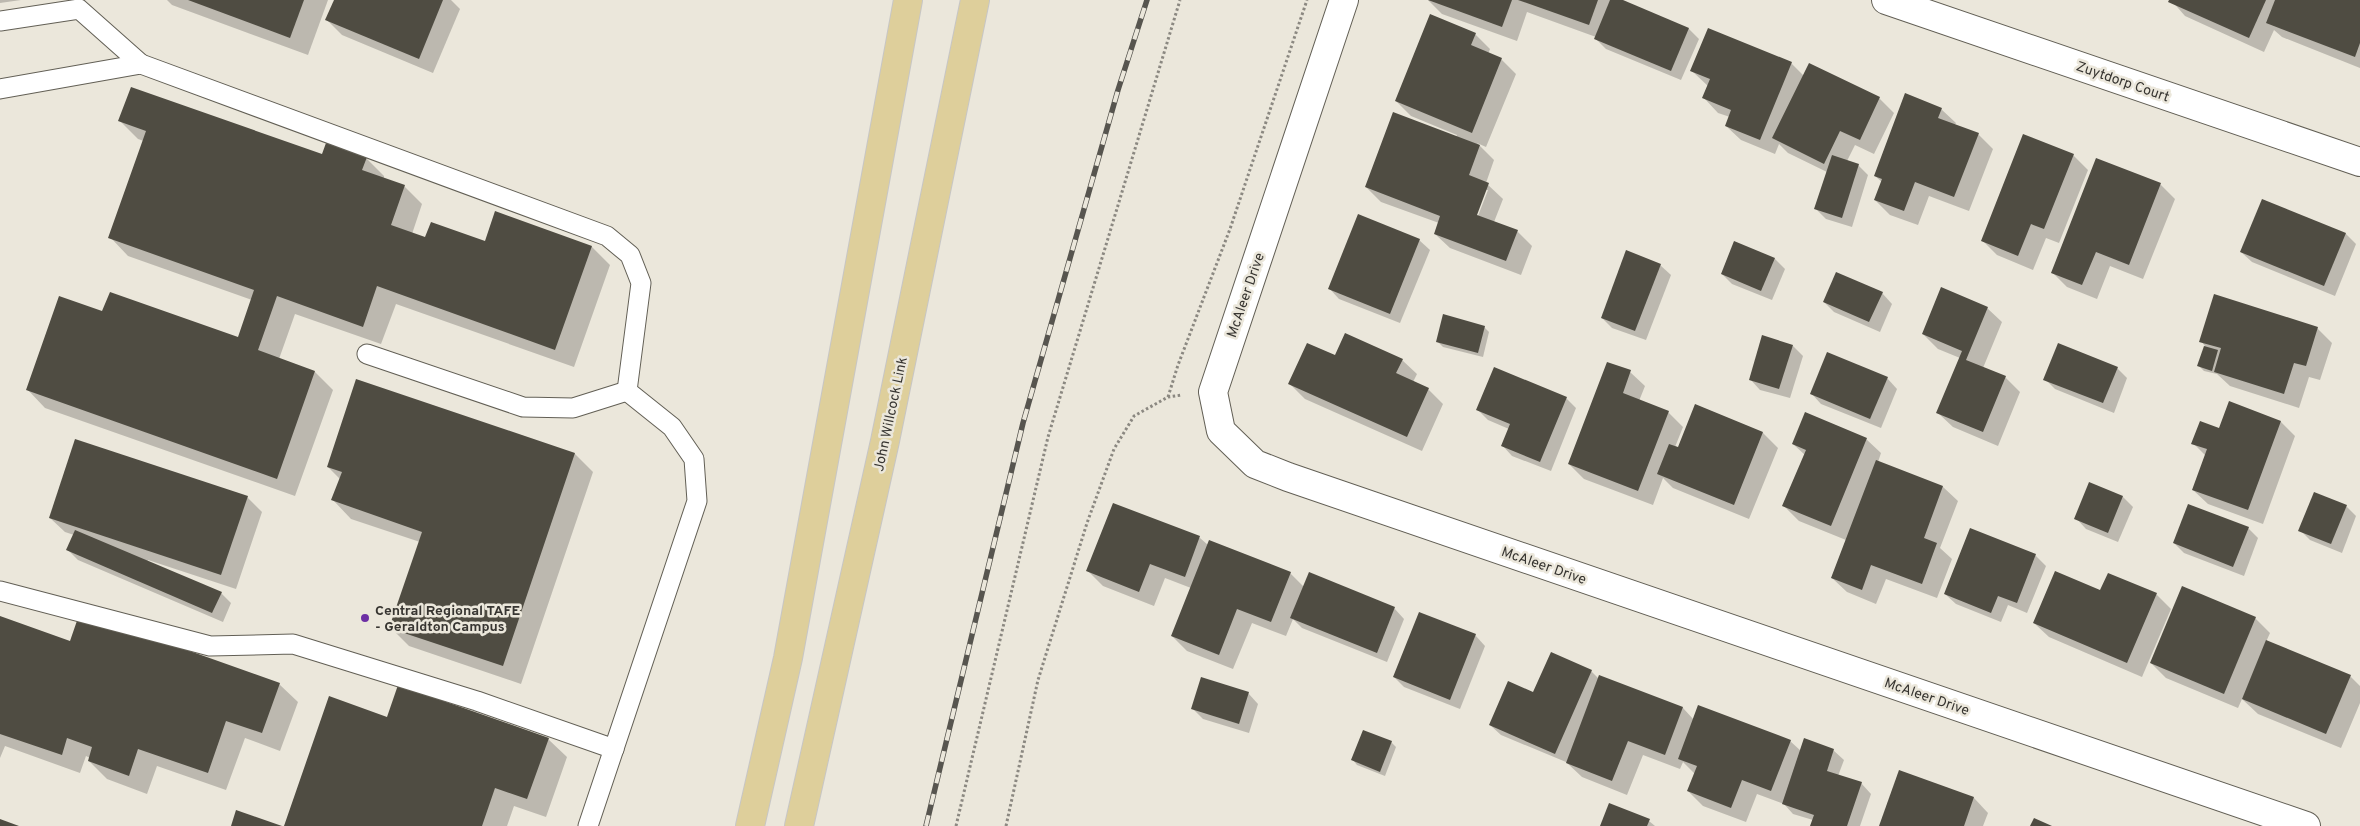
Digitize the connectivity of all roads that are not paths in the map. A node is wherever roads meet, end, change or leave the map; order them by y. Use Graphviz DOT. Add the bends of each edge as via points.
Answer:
graph roads {
  1 [pos="908,0"];
  2 [pos="975,0"];
  3 [pos="1344,0"];
  4 [pos="1886,0"];
  5 [pos="0,21"];
  6 [pos="141,64"];
  7 [pos="0,88"];
  8 [pos="2360,162"];
  9 [pos="367,354"];
  10 [pos="626,391"];
  11 [pos="0,590"];
  12 [pos="614,749"];
  13 [pos="588,826"];
  14 [pos="750,826"];
  15 [pos="799,826"];
  16 [pos="2306,826"];
  1 -- 14 [label="main road" via="788,658"];
  2 -- 15 [label="main road, John Willcock Link" via="885,441"];
  3 -- 16 [label="street, McAleer Drive" via="1213,392 1222,431 1255,464"];
  4 -- 8 [label="street, Zuytdorp Court"];
  5 -- 6 [label="lane" via="79,9"];
  6 -- 7 [label="lane"];
  6 -- 10 [label="lane" via="607,236 630,255 641,282"];
  9 -- 10 [label="lane" via="523,407 573,408"];
  10 -- 12 [label="lane" via="672,427 694,459 697,500"];
  11 -- 12 [label="lane" via="210,646 293,644 477,701"];
  12 -- 13 [label="lane"];
}
